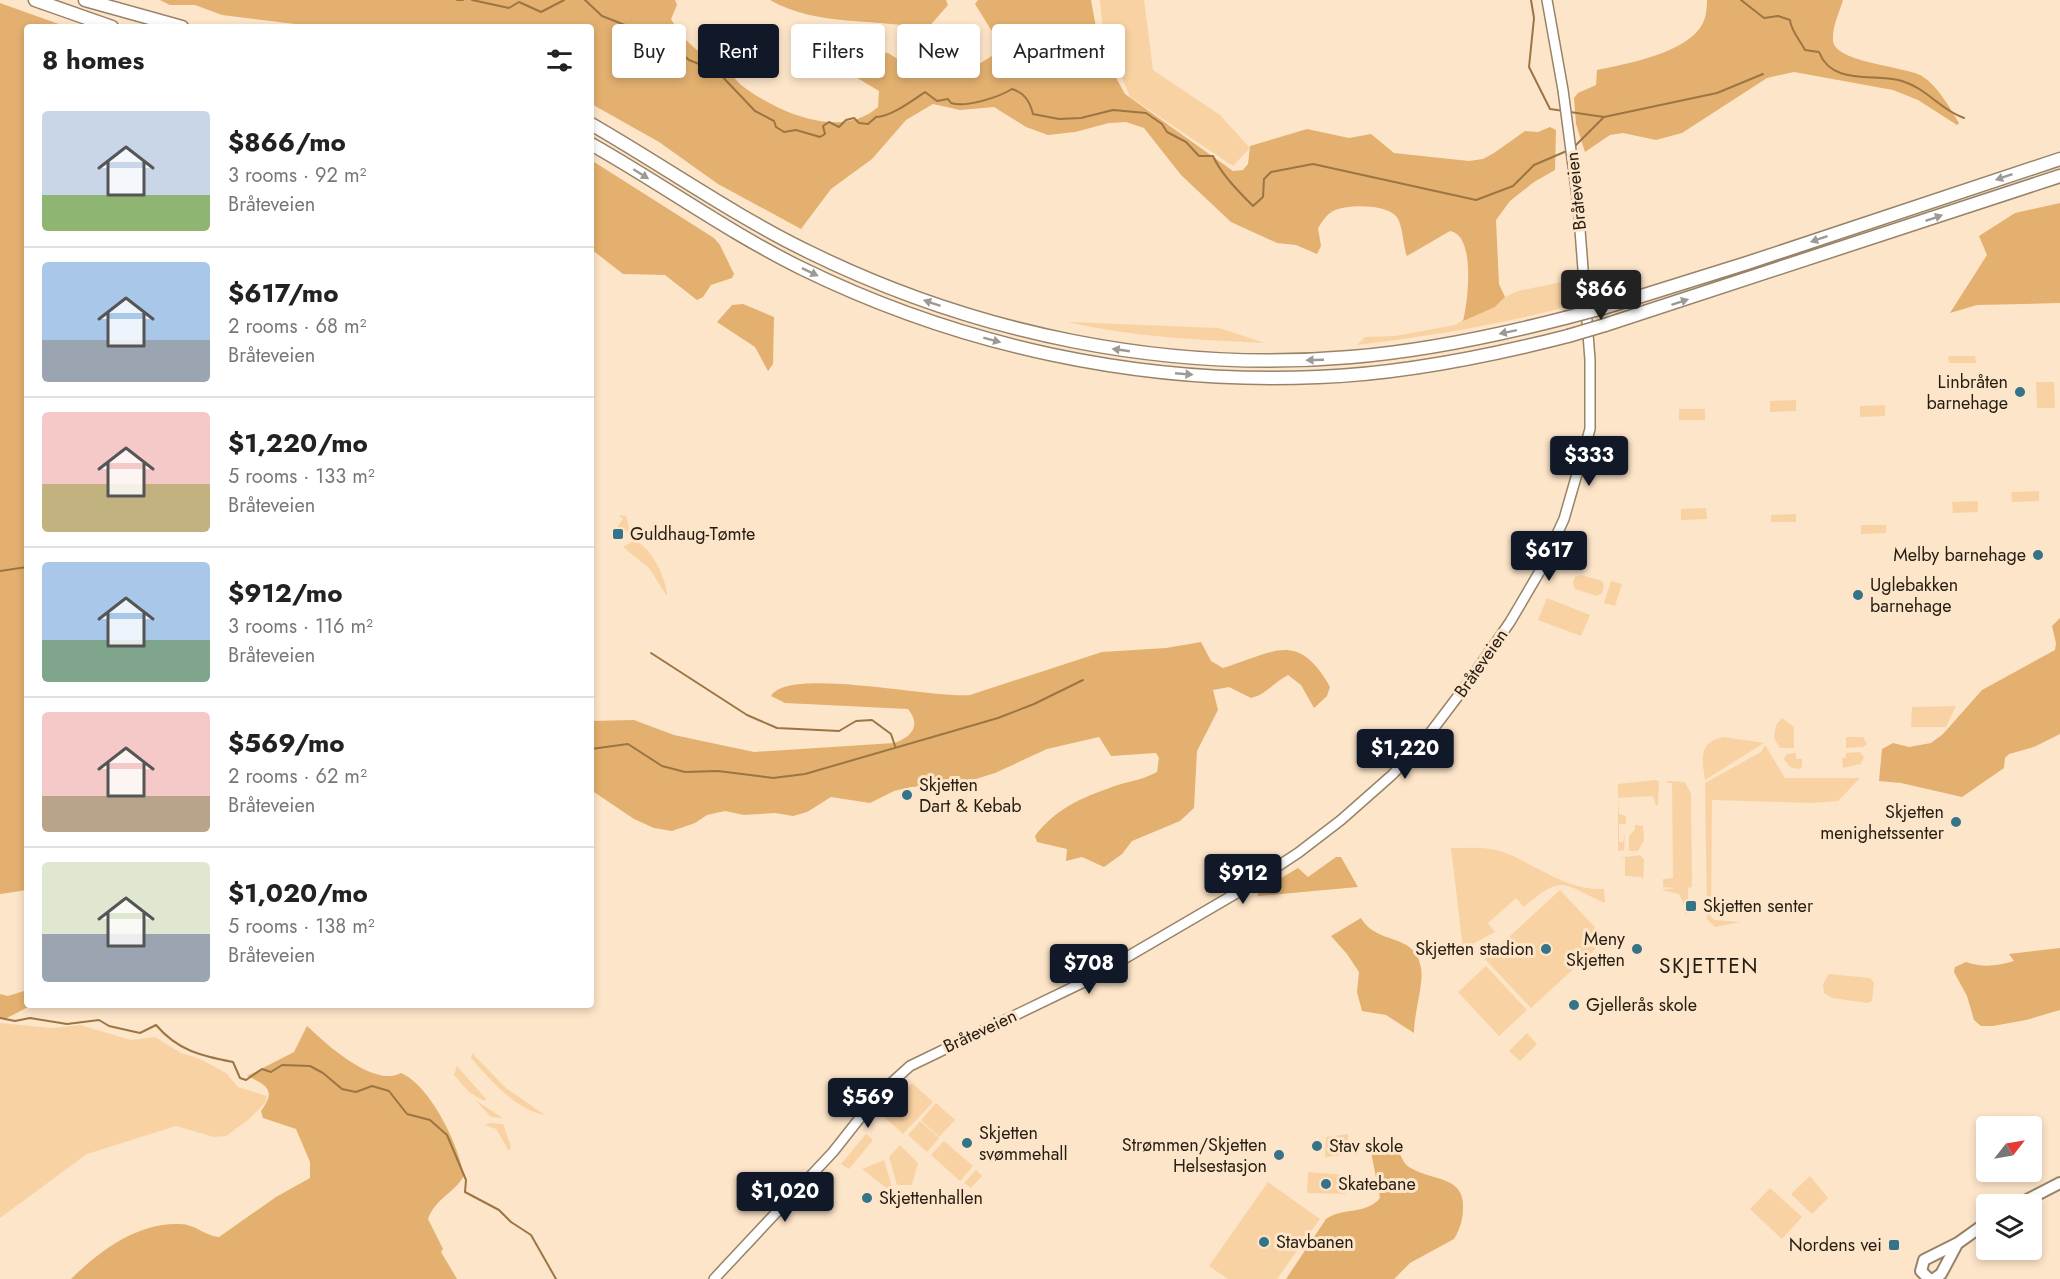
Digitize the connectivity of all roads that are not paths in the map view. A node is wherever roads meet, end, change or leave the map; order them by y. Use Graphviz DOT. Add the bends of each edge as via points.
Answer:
graph roads {
  1 [pos="34,0"];
  2 [pos="85,0"];
  3 [pos="1547,0"];
  4 [pos="103,24"];
  5 [pos="171,24"];
  6 [pos="594,126"];
  7 [pos="594,146"];
  8 [pos="2060,159"];
  9 [pos="2060,176"];
  10 [pos="2060,1183"];
  11 [pos="2039,1194"];
  12 [pos="1976,1230"];
  13 [pos="1958,1243"];
  14 [pos="1931,1258"];
  15 [pos="1942,1268"];
  16 [pos="1921,1274"];
  17 [pos="714,1279"];
  18 [pos="1934,1279"];
  1 -- 4 [label="highway"];
  2 -- 5 [label="highway"];
  3 -- 17 [label="main road, Bråteveien" via="1578,204 1590,360 1589,436 1564,519 1529,591 1453,704 1392,775 1307,846 1221,902 1080,985 910,1066 878,1095 833,1152"];
  8 -- 6 [label="highway, one-way, bridge" via="1747,263 1565,318 1432,347 1319,360 1215,359 1073,341 951,310 835,265 754,223"];
  7 -- 9 [label="highway, one-way, bridge" via="745,238 828,281 946,327 1070,359 1187,375 1249,378 1320,377 1456,361 1568,336"];
  10 -- 11 [label="main road"];
  12 -- 13 [label="main road"];
  13 -- 14 [label="main road"];
  13 -- 15 [label="main road"];
  14 -- 15 [label="main road" via="1938,1260"];
  14 -- 16 [label="main road" via="1922,1262"];
  15 -- 18 [label="main road"];
}
